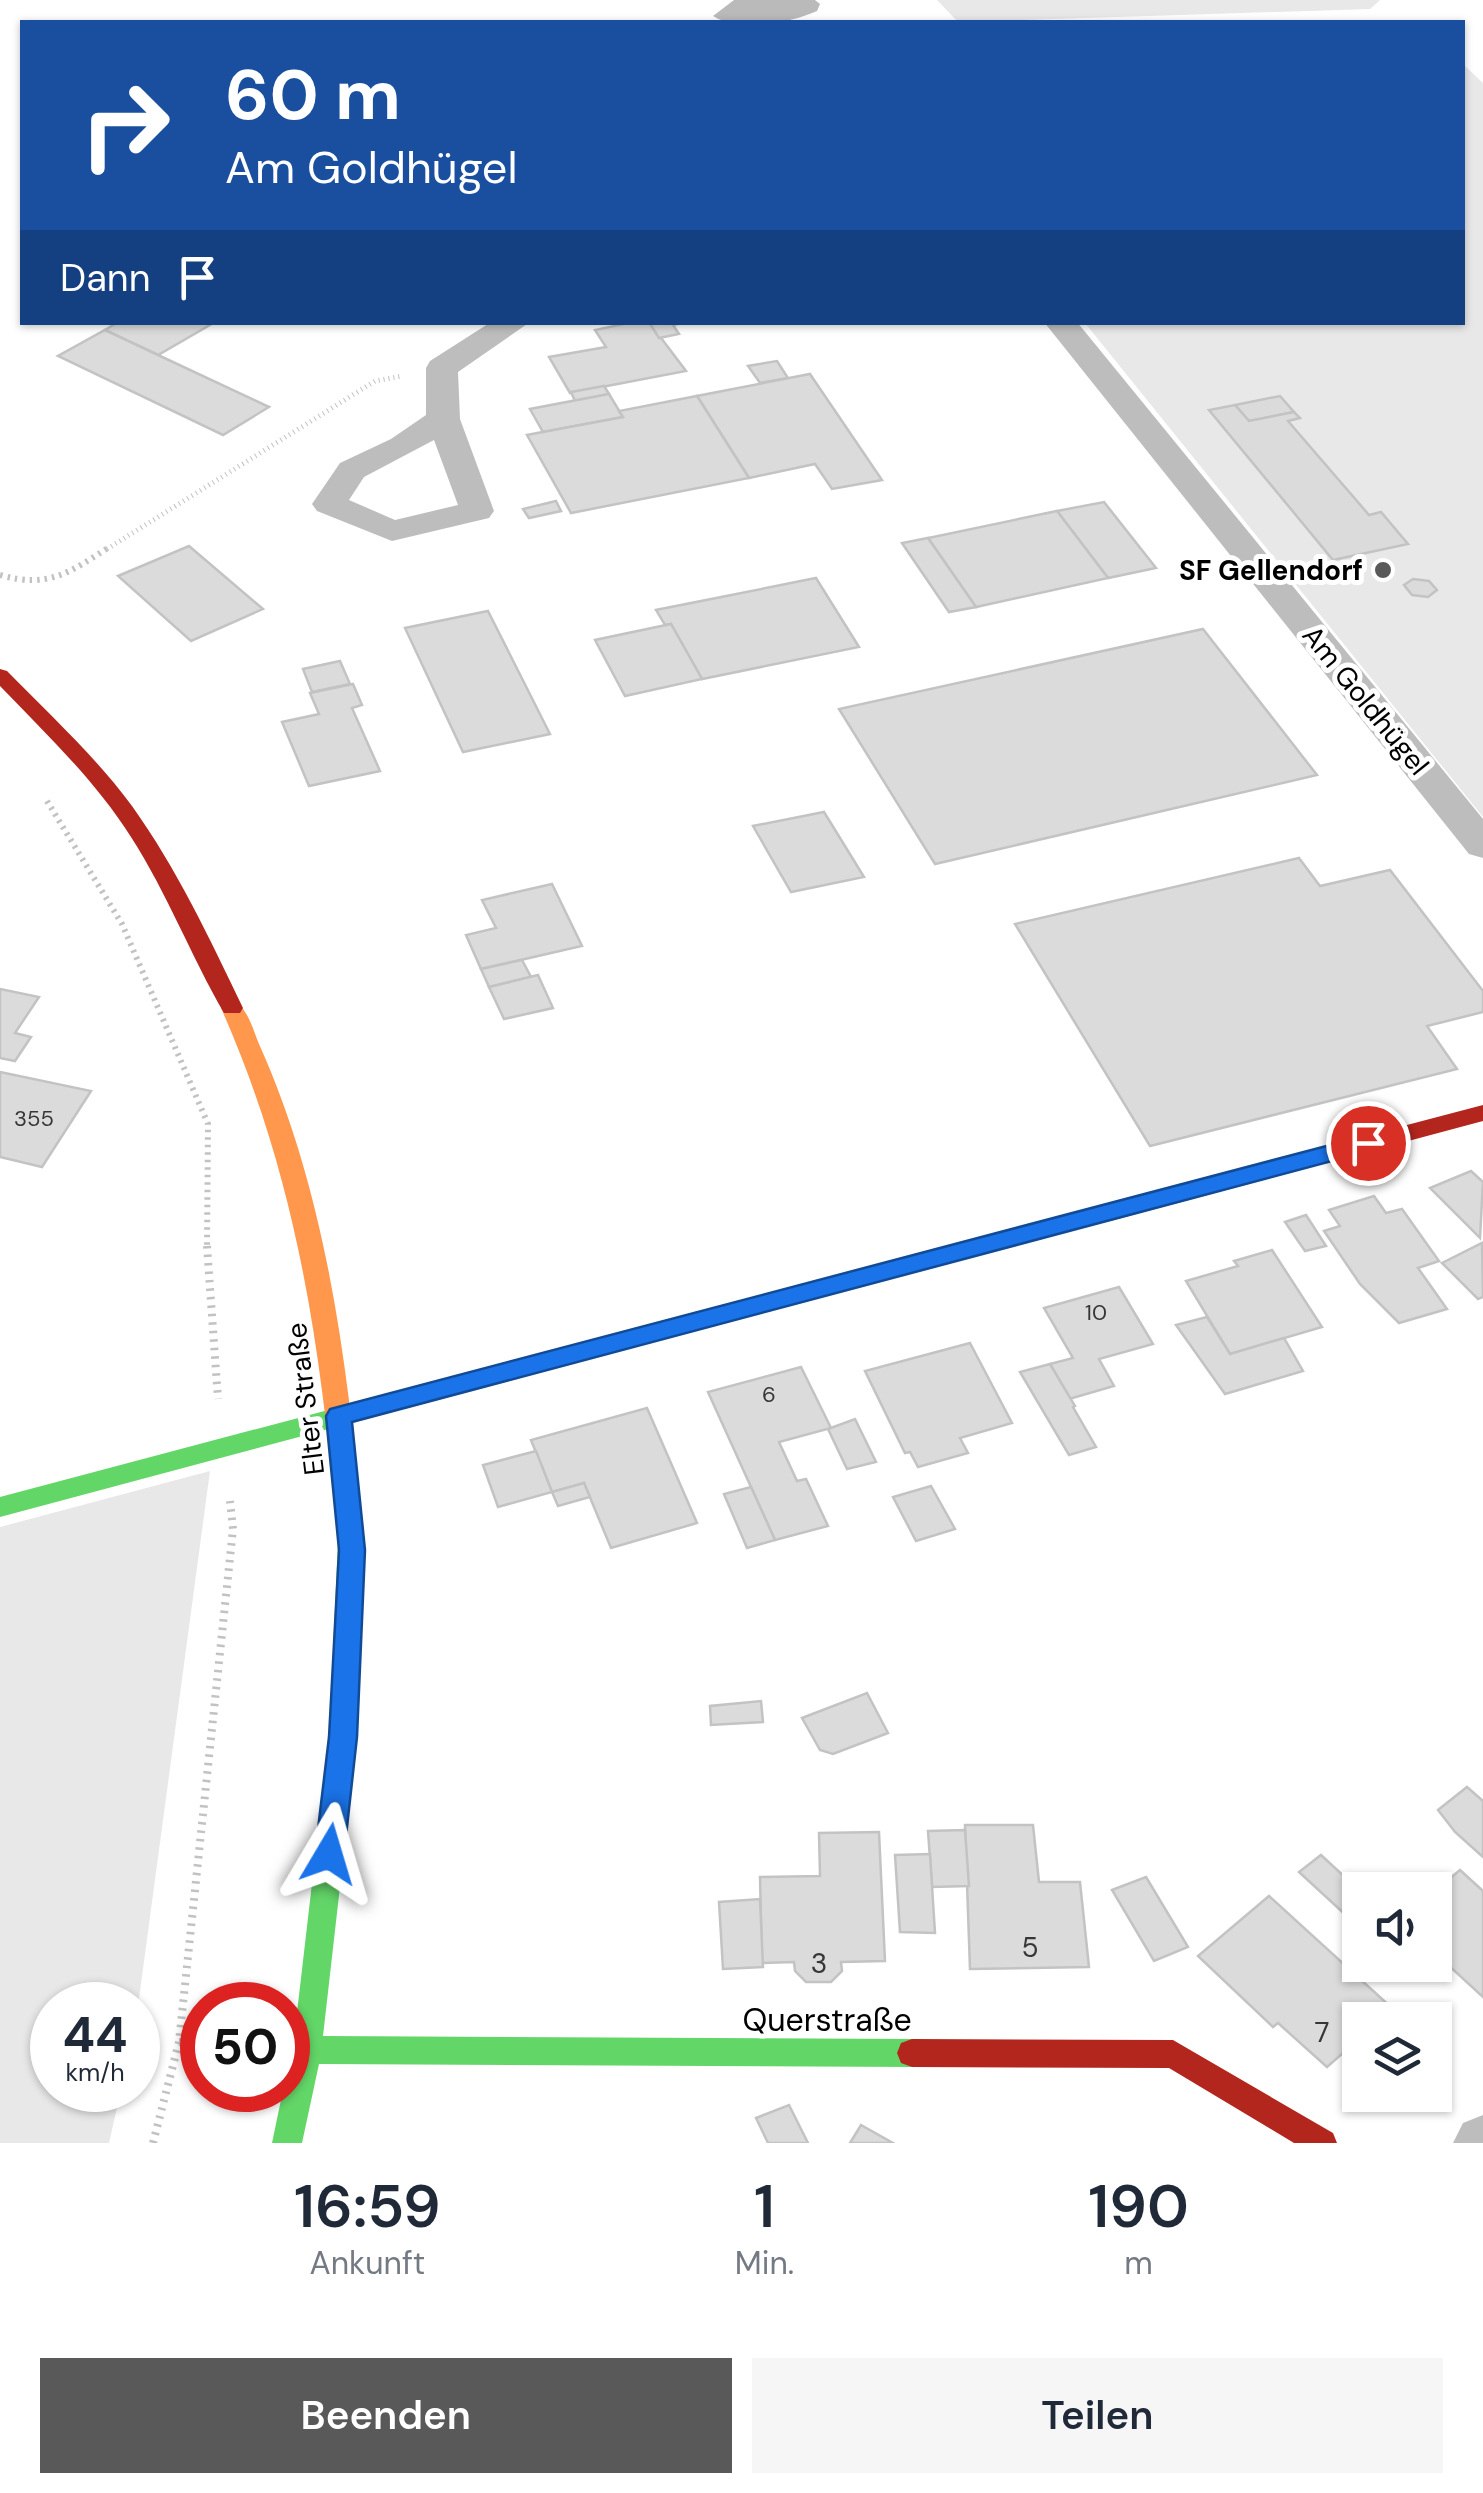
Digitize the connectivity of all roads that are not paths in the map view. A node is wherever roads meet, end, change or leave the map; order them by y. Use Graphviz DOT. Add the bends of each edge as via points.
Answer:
graph roads {
  1 [pos="509,325"];
  2 [pos="1062,325"];
  3 [pos="443,419"];
  4 [pos="0,675"];
  5 [pos="1483,845"];
  6 [pos="1483,1113"];
  7 [pos="338,1416"];
  8 [pos="0,1507"];
  9 [pos="310,2022"];
  10 [pos="310,2050"];
  11 [pos="294,2112"];
  12 [pos="287,2143"];
  13 [pos="1322,2143"];
  1 -- 3 [label="street" via="442,368"];
  2 -- 5 [label="street, Am Goldhügel"];
  4 -- 7 [label="street, Elter Straße" via="136,829 190,920 248,1040 298,1185 326,1312"];
  6 -- 7 [label="street"];
  7 -- 8 [label="street"];
  7 -- 9 [label="street, Elter Straße" via="352,1550 346,1681"];
  10 -- 13 [label="street, Querstraße" via="1173,2054"];
  11 -- 12 [label="street, Elter Straße"];
}
